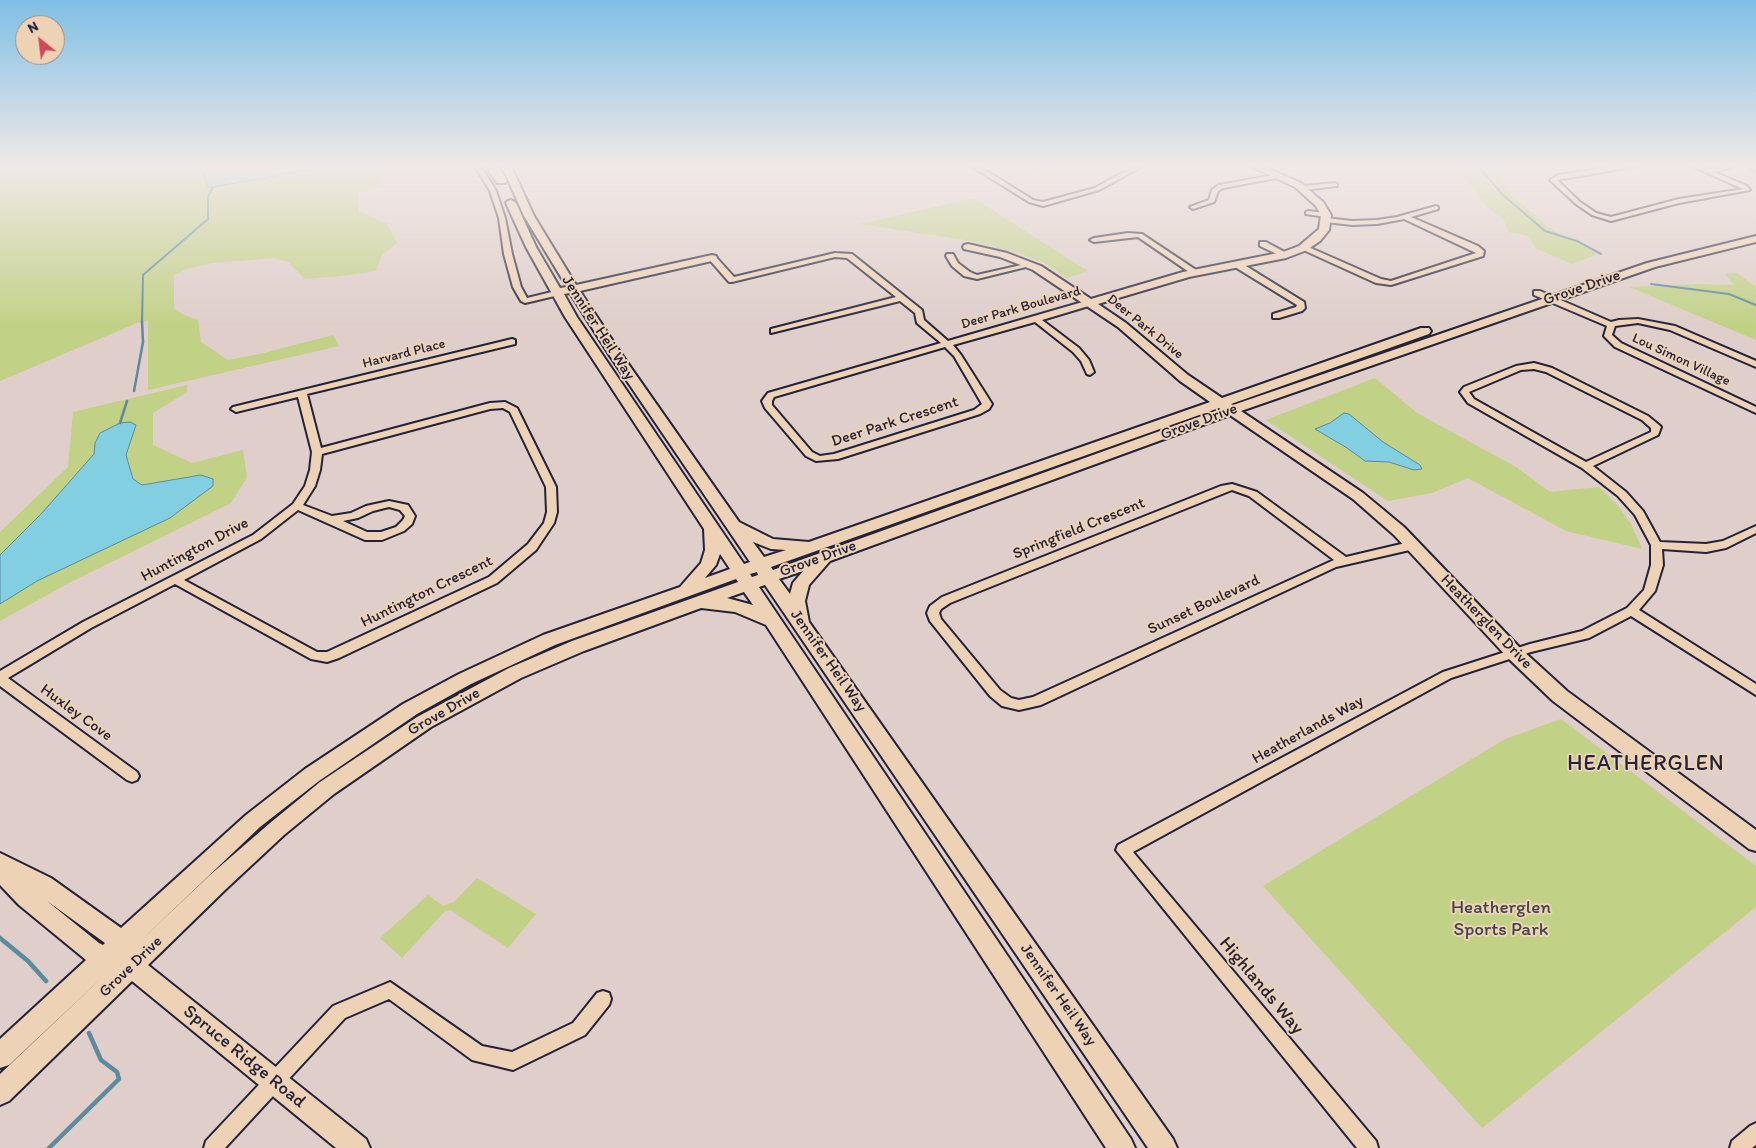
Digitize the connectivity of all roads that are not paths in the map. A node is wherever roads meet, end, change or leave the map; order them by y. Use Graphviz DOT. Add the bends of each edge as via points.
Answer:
graph roads {
  1 [pos="502,220"];
  2 [pos="518,220"];
  3 [pos="531,220"];
  4 [pos="1326,220"];
  5 [pos="1338,220"];
  6 [pos="1392,220"];
  7 [pos="1408,220"];
  8 [pos="1365,223"];
  9 [pos="1372,230"];
  10 [pos="1756,231"];
  11 [pos="1756,239"];
  12 [pos="1094,240"];
  13 [pos="1263,244"];
  14 [pos="968,247"];
  15 [pos="1303,248"];
  16 [pos="1286,255"];
  17 [pos="950,256"];
  18 [pos="712,258"];
  19 [pos="1030,265"];
  20 [pos="1238,265"];
  21 [pos="1195,272"];
  22 [pos="572,289"];
  23 [pos="556,293"];
  24 [pos="1550,294"];
  25 [pos="902,298"];
  26 [pos="1089,303"];
  27 [pos="1276,316"];
  28 [pos="1036,319"];
  29 [pos="1615,324"];
  30 [pos="774,331"];
  31 [pos="512,342"];
  32 [pos="947,344"];
  33 [pos="1756,364"];
  34 [pos="1090,372"];
  35 [pos="302,393"];
  36 [pos="768,398"];
  37 [pos="1225,406"];
  38 [pos="236,409"];
  39 [pos="1756,410"];
  40 [pos="317,452"];
  41 [pos="1586,466"];
  42 [pos="297,506"];
  43 [pos="331,520"];
  44 [pos="730,520"];
  45 [pos="711,528"];
  46 [pos="1756,529"];
  47 [pos="1414,545"];
  48 [pos="1656,545"];
  49 [pos="824,550"];
  50 [pos="1342,560"];
  51 [pos="765,571"];
  52 [pos="744,578"];
  53 [pos="174,579"];
  54 [pos="686,599"];
  55 [pos="1631,611"];
  56 [pos="774,623"];
  57 [pos="804,627"];
  58 [pos="1515,654"];
  59 [pos="0,678"];
  60 [pos="1756,690"];
  61 [pos="1012,704"];
  62 [pos="132,776"];
  63 [pos="1756,842"];
  64 [pos="1122,850"];
  65 [pos="0,863"];
  66 [pos="0,870"];
  67 [pos="114,950"];
  68 [pos="131,966"];
  69 [pos="602,999"];
  70 [pos="0,1056"];
  71 [pos="274,1083"];
  72 [pos="0,1092"];
  73 [pos="1756,1132"];
  74 [pos="213,1148"];
  75 [pos="357,1148"];
  76 [pos="1122,1148"];
  77 [pos="1164,1148"];
  78 [pos="1369,1148"];
  79 [pos="1739,1148"];
  1 -- 23 [label="street" via="513,276 525,301"];
  2 -- 23 [label="main road, Jennifer Heil Way"];
  3 -- 22 [label="main road, Jennifer Heil Way"];
  4 -- 15 [label="main road, Deer Park Boulevard" via="1321,234"];
  5 -- 8 [label="street"];
  6 -- 8 [label="street"];
  7 -- 15 [label="street" via="1475,248 1480,254 1391,283 1379,281"];
  8 -- 9 [label="street"];
  10 -- 24 [label="main road, Grove Drive" via="1660,252"];
  11 -- 24 [label="main road, Grove Drive"];
  12 -- 21 [label="street" via="1140,235"];
  13 -- 16 [label="street"];
  14 -- 19 [label="main road, Deer Park Drive" via="1003,254"];
  15 -- 16 [label="main road, Deer Park Boulevard"];
  16 -- 20 [label="main road, Deer Park Boulevard"];
  17 -- 19 [label="street" via="955,264 977,276"];
  18 -- 22 [label="main road"];
  18 -- 25 [label="street" via="732,280 845,254"];
  19 -- 26 [label="main road, Deer Park Drive"];
  20 -- 21 [label="main road, Deer Park Boulevard"];
  20 -- 27 [label="street" via="1301,304 1301,308"];
  21 -- 26 [label="main road, Deer Park Boulevard"];
  22 -- 23 [label="main road"];
  22 -- 44 [label="main road, Jennifer Heil Way"];
  23 -- 45 [label="main road, Jennifer Heil Way"];
  24 -- 29 [label="street, Lou Simon Village"];
  24 -- 37 [label="main road, Grove Drive"];
  25 -- 30 [label="street"];
  25 -- 32 [label="street" via="919,312 920,321"];
  26 -- 28 [label="street, Deer Park Boulevard"];
  26 -- 37 [label="main road, Deer Park Drive" via="1122,324 1184,378"];
  28 -- 32 [label="street, Deer Park Boulevard"];
  28 -- 34 [label="street" via="1076,350"];
  29 -- 33 [label="street, Lou Simon Village" via="1638,321 1672,328"];
  29 -- 39 [label="street, Lou Simon Village" via="1608,336 1618,345"];
  31 -- 35 [label="street, Harvard Place"];
  32 -- 36 [label="street, Deer Park Boulevard"];
  32 -- 36 [label="street, Deer Park Crescent" via="957,354 986,407 836,457 818,459 808,454 768,406"];
  35 -- 38 [label="street, Harvard Place"];
  35 -- 40 [label="street, Huntington Drive"];
  37 -- 47 [label="main road, Heatherglen Drive" via="1358,496"];
  37 -- 49 [label="main road, Grove Drive"];
  40 -- 42 [label="street, Huntington Drive" via="310,486"];
  40 -- 53 [label="street, Huntington Crescent" via="490,406 505,405 514,410 551,487 549,523 532,547 493,580 327,657 315,656"];
  41 -- 41 [label="street" via="1655,432 1656,427 1645,418 1549,370 1534,366 1519,368 1464,392 1467,398"];
  41 -- 48 [label="street" via="1632,504"];
  42 -- 43 [label="street"];
  42 -- 53 [label="street, Huntington Drive" via="257,537"];
  43 -- 43 [label="street" via="359,534 374,537 400,529 410,516 404,507 389,504"];
  44 -- 49 [label="main road" via="752,536 771,544"];
  44 -- 51 [label="main road, Jennifer Heil Way"];
  45 -- 52 [label="main road, Jennifer Heil Way"];
  45 -- 54 [label="main road" via="713,550 708,565"];
  46 -- 48 [label="street" via="1718,546 1682,548"];
  47 -- 50 [label="street, Sunset Boulevard"];
  47 -- 58 [label="main road, Heatherglen Drive"];
  48 -- 55 [label="street" via="1654,582"];
  49 -- 51 [label="main road, Grove Drive"];
  49 -- 57 [label="main road" via="801,583 797,601"];
  50 -- 61 [label="street, Sunset Boulevard" via="1036,701"];
  50 -- 61 [label="street, Springfield Crescent" via="1253,494 1225,488 936,606 933,613 936,621 995,693"];
  51 -- 52 [label="main road, Grove Drive"];
  51 -- 57 [label="main road, Jennifer Heil Way"];
  52 -- 54 [label="main road, Grove Drive"];
  52 -- 56 [label="main road, Jennifer Heil Way"];
  53 -- 59 [label="street, Huntington Drive" via="87,624"];
  54 -- 56 [label="main road" via="737,606"];
  54 -- 67 [label="main road, Grove Drive" via="566,634 506,659 410,709 312,775 254,821"];
  54 -- 68 [label="main road, Grove Drive" via="515,673 394,741 276,829"];
  55 -- 58 [label="street, Heatherlands Way" via="1585,635"];
  55 -- 60 [label="street"];
  56 -- 76 [label="main road, Jennifer Heil Way"];
  57 -- 77 [label="main road, Jennifer Heil Way"];
  58 -- 63 [label="main road, Heatherglen Drive" via="1596,725"];
  58 -- 64 [label="street, Heatherlands Way" via="1435,680"];
  59 -- 62 [label="street, Huxley Cove"];
  64 -- 78 [label="street, Highlands Way"];
  65 -- 67 [label="main road" via="43,885"];
  66 -- 67 [label="main road" via="91,951"];
  67 -- 68 [label="main road"];
  67 -- 70 [label="main road, Grove Drive"];
  68 -- 71 [label="main road, Spruce Ridge Road"];
  68 -- 72 [label="main road, Grove Drive"];
  69 -- 71 [label="street" via="579,1029 513,1061 478,1054 390,990 339,1012"];
  71 -- 74 [label="street"];
  71 -- 75 [label="main road, Spruce Ridge Road"];
  73 -- 79 [label="street"];
}
